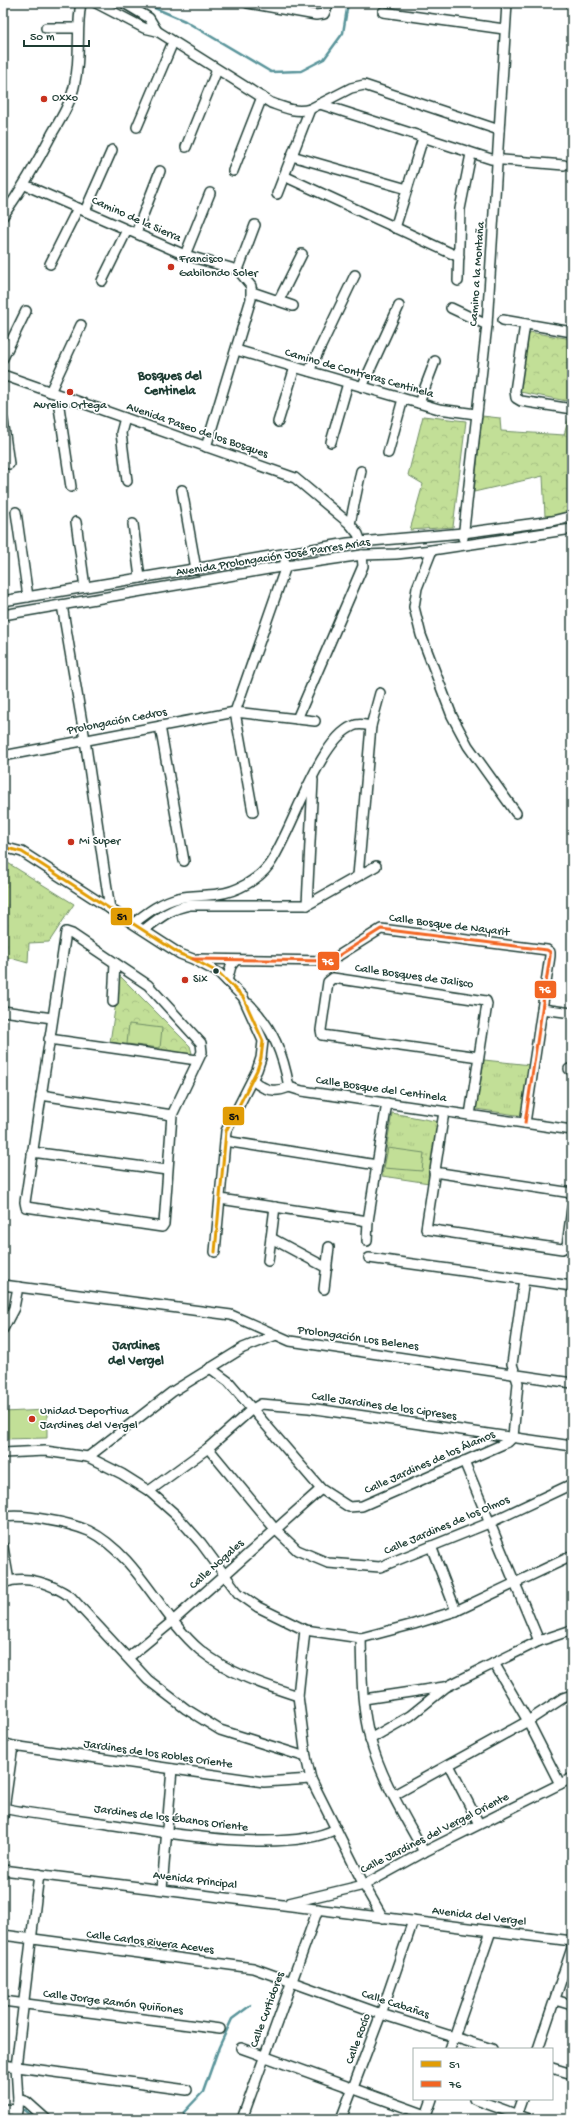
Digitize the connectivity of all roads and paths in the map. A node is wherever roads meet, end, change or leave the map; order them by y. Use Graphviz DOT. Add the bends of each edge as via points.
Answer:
graph roads {
  1 [pos="81,3"];
  2 [pos="96,3"];
  3 [pos="124,3"];
  4 [pos="248,3"];
  5 [pos="329,3"];
  6 [pos="507,3"];
  7 [pos="266,5"];
  8 [pos="383,12"];
  9 [pos="46,28"];
  10 [pos="78,28"];
  11 [pos="504,29"];
  12 [pos="157,31"];
  13 [pos="173,42"];
  14 [pos="217,70"];
  15 [pos="262,97"];
  16 [pos="320,104"];
  17 [pos="310,109"];
  18 [pos="137,127"];
  19 [pos="499,130"];
  20 [pos="423,138"];
  21 [pos="186,147"];
  22 [pos="112,150"];
  23 [pos="471,154"];
  24 [pos="292,156"];
  25 [pos="497,160"];
  26 [pos="564,165"];
  27 [pos="160,171"];
  28 [pos="233,171"];
  29 [pos="284,176"];
  30 [pos="25,185"];
  31 [pos="407,189"];
  32 [pos="210,193"];
  33 [pos="277,194"];
  34 [pos="81,210"];
  35 [pos="3,216"];
  36 [pos="255,225"];
  37 [pos="395,228"];
  38 [pos="131,231"];
  39 [pos="302,254"];
  40 [pos="185,255"];
  41 [pos="459,257"];
  42 [pos="50,264"];
  43 [pos="238,270"];
  44 [pos="355,275"];
  45 [pos="102,281"];
  46 [pos="458,281"];
  47 [pos="252,292"];
  48 [pos="280,300"];
  49 [pos="293,306"];
  50 [pos="399,306"];
  51 [pos="451,308"];
  52 [pos="26,312"];
  53 [pos="503,320"];
  54 [pos="525,324"];
  55 [pos="81,325"];
  56 [pos="486,325"];
  57 [pos="572,332"];
  58 [pos="236,350"];
  59 [pos="3,358"];
  60 [pos="435,361"];
  61 [pos="295,367"];
  62 [pos="309,371"];
  63 [pos="3,375"];
  64 [pos="348,383"];
  65 [pos="362,387"];
  66 [pos="50,392"];
  67 [pos="62,396"];
  68 [pos="403,399"];
  69 [pos="418,404"];
  70 [pos="572,409"];
  71 [pos="476,414"];
  72 [pos="125,418"];
  73 [pos="3,420"];
  74 [pos="278,422"];
  75 [pos="331,442"];
  76 [pos="206,447"];
  77 [pos="388,453"];
  78 [pos="9,464"];
  79 [pos="361,471"];
  80 [pos="127,481"];
  81 [pos="71,487"];
  82 [pos="182,490"];
  83 [pos="16,512"];
  84 [pos="572,516"];
  85 [pos="76,522"];
  86 [pos="133,524"];
  87 [pos="350,524"];
  88 [pos="572,529"];
  89 [pos="463,534"];
  90 [pos="361,542"];
  91 [pos="463,545"];
  92 [pos="432,550"];
  93 [pos="284,554"];
  94 [pos="362,555"];
  95 [pos="286,566"];
  96 [pos="196,569"];
  97 [pos="140,578"];
  98 [pos="85,587"];
  99 [pos="28,597"];
  100 [pos="3,601"];
  101 [pos="62,605"];
  102 [pos="3,615"];
  103 [pos="380,693"];
  104 [pos="235,712"];
  105 [pos="297,719"];
  106 [pos="315,722"];
  107 [pos="160,726"];
  108 [pos="371,726"];
  109 [pos="85,740"];
  110 [pos="3,756"];
  111 [pos="313,774"];
  112 [pos="253,812"];
  113 [pos="516,813"];
  114 [pos="3,847"];
  115 [pos="184,861"];
  116 [pos="376,866"];
  117 [pos="358,876"];
  118 [pos="228,892"];
  119 [pos="228,905"];
  120 [pos="307,905"];
  121 [pos="110,909"];
  122 [pos="134,924"];
  123 [pos="144,930"];
  124 [pos="193,959"];
  125 [pos="235,961"];
  126 [pos="115,963"];
  127 [pos="227,980"];
  128 [pos="243,997"];
  129 [pos="113,1002"];
  130 [pos="542,1009"];
  131 [pos="3,1011"];
  132 [pos="572,1013"];
  133 [pos="52,1018"];
  134 [pos="49,1039"];
  135 [pos="278,1045"];
  136 [pos="263,1048"];
  137 [pos="479,1057"];
  138 [pos="197,1060"];
  139 [pos="253,1080"];
  140 [pos="289,1087"];
  141 [pos="41,1095"];
  142 [pos="387,1104"];
  143 [pos="444,1112"];
  144 [pos="172,1115"];
  145 [pos="470,1115"];
  146 [pos="525,1123"];
  147 [pos="572,1130"];
  148 [pos="225,1141"];
  149 [pos="32,1152"];
  150 [pos="377,1165"];
  151 [pos="167,1170"];
  152 [pos="434,1172"];
  153 [pos="572,1192"];
  154 [pos="220,1199"];
  155 [pos="275,1207"];
  156 [pos="572,1208"];
  157 [pos="368,1221"];
  158 [pos="271,1238"];
  159 [pos="367,1241"];
  160 [pos="329,1247"];
  161 [pos="215,1252"];
  162 [pos="369,1258"];
  163 [pos="268,1261"];
  164 [pos="327,1268"];
  165 [pos="524,1280"];
  166 [pos="3,1285"];
  167 [pos="572,1286"];
  168 [pos="18,1287"];
  169 [pos="324,1289"];
  170 [pos="3,1329"];
  171 [pos="276,1335"];
  172 [pos="210,1368"];
  173 [pos="515,1374"];
  174 [pos="572,1383"];
  175 [pos="251,1410"];
  176 [pos="512,1437"];
  177 [pos="572,1446"];
  178 [pos="208,1448"];
  179 [pos="3,1453"];
  180 [pos="88,1457"];
  181 [pos="464,1461"];
  182 [pos="572,1484"];
  183 [pos="321,1489"];
  184 [pos="149,1491"];
  185 [pos="3,1517"];
  186 [pos="488,1523"];
  187 [pos="275,1529"];
  188 [pos="3,1546"];
  189 [pos="431,1546"];
  190 [pos="572,1556"];
  191 [pos="223,1575"];
  192 [pos="6,1582"];
  193 [pos="516,1582"];
  194 [pos="456,1611"];
  195 [pos="174,1620"];
  196 [pos="305,1630"];
  197 [pos="572,1630"];
  198 [pos="360,1638"];
  199 [pos="539,1641"];
  200 [pos="128,1658"];
  201 [pos="494,1663"];
  202 [pos="446,1687"];
  203 [pos="572,1695"];
  204 [pos="298,1696"];
  205 [pos="364,1699"];
  206 [pos="528,1721"];
  207 [pos="370,1739"];
  208 [pos="3,1743"];
  209 [pos="13,1746"];
  210 [pos="306,1757"];
  211 [pos="449,1765"];
  212 [pos="172,1769"];
  213 [pos="572,1778"];
  214 [pos="311,1779"];
  215 [pos="560,1784"];
  216 [pos="394,1795"];
  217 [pos="3,1811"];
  218 [pos="479,1824"];
  219 [pos="336,1828"];
  220 [pos="166,1832"];
  221 [pos="424,1852"];
  222 [pos="3,1870"];
  223 [pos="39,1874"];
  224 [pos="364,1885"];
  225 [pos="162,1889"];
  226 [pos="282,1905"];
  227 [pos="318,1909"];
  228 [pos="383,1918"];
  229 [pos="413,1921"];
  230 [pos="491,1931"];
  231 [pos="3,1935"];
  232 [pos="31,1940"];
  233 [pos="572,1941"];
  234 [pos="572,1948"];
  235 [pos="291,1982"];
  236 [pos="555,2000"];
  237 [pos="3,2001"];
  238 [pos="24,2003"];
  239 [pos="572,2005"];
  240 [pos="381,2014"];
  241 [pos="220,2029"];
  242 [pos="454,2037"];
  243 [pos="242,2048"];
  244 [pos="450,2048"];
  245 [pos="489,2048"];
  246 [pos="538,2048"];
  247 [pos="265,2056"];
  248 [pos="3,2065"];
  249 [pos="16,2067"];
  250 [pos="553,2068"];
  251 [pos="572,2074"];
  252 [pos="354,2088"];
  253 [pos="187,2090"];
  254 [pos="18,2099"];
  255 [pos="432,2100"];
  256 [pos="476,2100"];
  257 [pos="522,2100"];
  258 [pos="3,2109"];
  259 [pos="16,2114"];
  260 [pos="516,2116"];
  261 [pos="426,2117"];
  262 [pos="46,2119"];
  263 [pos="242,2119"];
  264 [pos="341,2119"];
  265 [pos="529,2119"];
  1 -- 10 [label="street"];
  2 -- 12 [label="street" via="144,28"];
  3 -- 12 [label="street" via="149,18"];
  4 -- 7 [label="street"];
  5 -- 7 [label="street" via="324,14 316,15"];
  6 -- 11 [label="street, Camino a la Montaña"];
  8 -- 11 [label="street"];
  9 -- 10 [label="street"];
  10 -- 30 [label="street" via="78,70 75,84 64,111"];
  11 -- 19 [label="street, Camino a la Montaña"];
  12 -- 13 [label="street"];
  13 -- 14 [label="street"];
  13 -- 18 [label="street"];
  14 -- 15 [label="street"];
  14 -- 21 [label="street"];
  15 -- 17 [label="street" via="288,110"];
  15 -- 28 [label="street"];
  16 -- 17 [label="street"];
  16 -- 19 [label="street" via="351,88 364,85"];
  16 -- 20 [label="street"];
  17 -- 24 [label="street"];
  19 -- 25 [label="street, Camino a la Montaña"];
  20 -- 23 [label="street"];
  20 -- 31 [label="street"];
  22 -- 34 [label="street"];
  23 -- 25 [label="street"];
  23 -- 41 [label="street" via="460,209"];
  24 -- 29 [label="street"];
  24 -- 31 [label="street"];
  25 -- 26 [label="street"];
  25 -- 56 [label="street, Camino a la Montaña"];
  27 -- 38 [label="street"];
  29 -- 33 [label="street"];
  29 -- 37 [label="street"];
  30 -- 34 [label="street, Camino de la Sierra"];
  30 -- 35 [label="street"];
  31 -- 37 [label="street"];
  32 -- 40 [label="street"];
  34 -- 38 [label="street, Camino de la Sierra"];
  34 -- 42 [label="street"];
  36 -- 43 [label="street"];
  37 -- 41 [label="street"];
  38 -- 40 [label="street, Camino de la Sierra"];
  38 -- 45 [label="street"];
  39 -- 48 [label="street"];
  40 -- 43 [label="street, Camino de la Sierra"];
  41 -- 46 [label="street"];
  43 -- 47 [label="street" via="251,286"];
  44 -- 62 [label="street"];
  47 -- 48 [label="street"];
  47 -- 58 [label="street"];
  48 -- 49 [label="street"];
  50 -- 65 [label="street"];
  51 -- 56 [label="street"];
  52 -- 59 [label="street"];
  53 -- 54 [label="street"];
  54 -- 57 [label="street"];
  54 -- 70 [label="street" via="516,398"];
  55 -- 66 [label="street"];
  56 -- 71 [label="street, Camino a la Montaña"];
  58 -- 61 [label="street, Camino de Contreras Centinela"];
  58 -- 76 [label="street"];
  60 -- 69 [label="street"];
  61 -- 62 [label="street, Camino de Contreras Centinela"];
  61 -- 74 [label="street"];
  62 -- 64 [label="street, Camino de Contreras Centinela"];
  63 -- 66 [label="street, Avenida Paseo de los Bosques"];
  64 -- 65 [label="street, Camino de Contreras Centinela"];
  64 -- 75 [label="street"];
  65 -- 68 [label="street, Camino de Contreras Centinela"];
  66 -- 67 [label="street, Avenida Paseo de los Bosques"];
  67 -- 72 [label="street, Avenida Paseo de los Bosques"];
  67 -- 81 [label="street" via="59,407"];
  68 -- 69 [label="street, Camino de Contreras Centinela"];
  68 -- 77 [label="street"];
  69 -- 71 [label="street, Camino de Contreras Centinela" via="439,410"];
  71 -- 89 [label="street, Camino a la Montaña"];
  72 -- 76 [label="street, Avenida Paseo de los Bosques"];
  72 -- 80 [label="street" via="121,433"];
  73 -- 78 [label="street"];
  76 -- 87 [label="street, Avenida Paseo de los Bosques" via="295,478"];
  79 -- 87 [label="street"];
  82 -- 96 [label="street"];
  83 -- 99 [label="street"];
  84 -- 89 [label="street, Avenida Prolongación José Parres Arias"];
  85 -- 98 [label="street"];
  86 -- 97 [label="street"];
  87 -- 90 [label="street, Avenida Paseo de los Bosques"];
  88 -- 91 [label="street, Avenida Prolongación José Parres Arias"];
  89 -- 90 [label="street, Avenida Prolongación José Parres Arias"];
  89 -- 91 [label="street, Camino a la Montaña"];
  90 -- 93 [label="street, Avenida Prolongación José Parres Arias"];
  91 -- 92 [label="street, Avenida Prolongación José Parres Arias"];
  92 -- 94 [label="street, Avenida Prolongación José Parres Arias"];
  92 -- 113 [label="street" via="417,588 414,607 421,635 452,716 468,746"];
  93 -- 95 [label="street"];
  93 -- 96 [label="street, Avenida Prolongación José Parres Arias"];
  94 -- 95 [label="street, Avenida Prolongación José Parres Arias"];
  94 -- 105 [label="street" via="363,566"];
  95 -- 101 [label="street, Avenida Prolongación José Parres Arias"];
  95 -- 104 [label="street"];
  96 -- 97 [label="street, Avenida Prolongación José Parres Arias"];
  97 -- 98 [label="street, Avenida Prolongación José Parres Arias"];
  98 -- 99 [label="street, Avenida Prolongación José Parres Arias"];
  99 -- 100 [label="street, Avenida Prolongación José Parres Arias"];
  101 -- 102 [label="street, Avenida Prolongación José Parres Arias"];
  101 -- 109 [label="street"];
  103 -- 108 [label="street"];
  104 -- 105 [label="street, Prolongación Cedros"];
  104 -- 107 [label="street, Prolongación Cedros"];
  104 -- 112 [label="street"];
  105 -- 106 [label="street, Prolongación Cedros"];
  107 -- 109 [label="street, Prolongación Cedros"];
  107 -- 115 [label="street"];
  108 -- 111 [label="street" via="352,726 333,744"];
  108 -- 117 [label="street"];
  109 -- 110 [label="street, Prolongación Cedros"];
  109 -- 121 [label="street"];
  111 -- 118 [label="street" via="277,854 268,867 258,876"];
  111 -- 120 [label="street"];
  114 -- 121 [label="street" via="22,852"];
  116 -- 117 [label="street"];
  117 -- 120 [label="street"];
  118 -- 119 [label="street"];
  118 -- 122 [label="street" via="178,898 164,903"];
  119 -- 120 [label="street"];
  119 -- 123 [label="street" via="190,905 175,909"];
  121 -- 122 [label="street"];
  122 -- 123 [label="street"];
  123 -- 124 [label="street" via="180,954"];
  124 -- 125 [label="street, Calle Bosque de Nayarit"];
  124 -- 127 [label="street"];
  125 -- 127 [label="street" via="230,966"];
  125 -- 130 [label="street, Calle Bosque de Nayarit" via="330,961 381,929 547,950 550,956"];
  126 -- 129 [label="street"];
  126 -- 133 [label="street" via="66,932"];
  126 -- 138 [label="street" via="148,985 201,1043 202,1052"];
  127 -- 128 [label="street"];
  128 -- 135 [label="street" via="260,1015"];
  128 -- 136 [label="street" via="261,1033"];
  130 -- 132 [label="street"];
  130 -- 146 [label="street"];
  131 -- 133 [label="street"];
  133 -- 134 [label="street"];
  134 -- 138 [label="street"];
  134 -- 141 [label="street"];
  135 -- 136 [label="street"];
  135 -- 140 [label="street" via="284,1059"];
  136 -- 139 [label="street"];
  137 -- 137 [label="street, Calle Bosques de Jalisco" via="487,1004 484,999 330,979 322,1035"];
  137 -- 145 [label="street, Calle Bosques de Jalisco"];
  138 -- 144 [label="street"];
  139 -- 140 [label="street" via="260,1087 270,1090"];
  139 -- 148 [label="street" via="226,1131"];
  140 -- 142 [label="street, Calle Bosque del Centinela"];
  141 -- 144 [label="street"];
  141 -- 149 [label="street"];
  142 -- 143 [label="street, Calle Bosque del Centinela"];
  142 -- 150 [label="street"];
  143 -- 145 [label="street, Calle Bosque del Centinela"];
  143 -- 152 [label="street"];
  144 -- 151 [label="street"];
  145 -- 146 [label="street, Calle Bosque del Centinela"];
  146 -- 147 [label="street, Calle Bosque del Centinela"];
  148 -- 150 [label="street"];
  148 -- 154 [label="street"];
  149 -- 151 [label="street"];
  149 -- 151 [label="street" via="26,1207 158,1228 164,1224"];
  150 -- 157 [label="street"];
  152 -- 153 [label="street"];
  152 -- 156 [label="street" via="426,1229 562,1249 567,1246"];
  154 -- 155 [label="street"];
  154 -- 161 [label="street"];
  155 -- 157 [label="street"];
  155 -- 158 [label="street"];
  157 -- 159 [label="street"];
  158 -- 163 [label="street"];
  158 -- 164 [label="street"];
  160 -- 164 [label="street"];
  162 -- 165 [label="street"];
  164 -- 169 [label="street"];
  165 -- 167 [label="street"];
  165 -- 173 [label="street" via="512,1364"];
  166 -- 168 [label="street, Prolongación Los Belenes"];
  168 -- 170 [label="street" via="14,1308"];
  168 -- 171 [label="street, Prolongación Los Belenes" via="231,1315"];
  171 -- 172 [label="street" via="243,1348"];
  171 -- 173 [label="street, Prolongación Los Belenes" via="290,1341"];
  172 -- 175 [label="street" via="229,1382"];
  172 -- 180 [label="street" via="172,1392"];
  173 -- 174 [label="street, Prolongación Los Belenes"];
  173 -- 176 [label="street" via="518,1384"];
  175 -- 176 [label="street, Calle Jardines de los Cipreses" via="261,1404 309,1408"];
  175 -- 178 [label="street"];
  175 -- 183 [label="street, Calle Jardines de los Álamos"];
  176 -- 177 [label="street, Calle Jardines de los Cipreses"];
  176 -- 181 [label="street, Calle Jardines de los Álamos" via="508,1442"];
  178 -- 184 [label="street"];
  178 -- 187 [label="street, Calle Jardines de los Olmos"];
  179 -- 180 [label="street" via="45,1451"];
  180 -- 184 [label="street"];
  181 -- 183 [label="street, Calle Jardines de los Álamos" via="362,1506 349,1507"];
  181 -- 186 [label="street"];
  182 -- 186 [label="street, Calle Jardines de los Olmos"];
  183 -- 187 [label="street, Calle Nogales"];
  184 -- 191 [label="street" via="176,1515 201,1543"];
  185 -- 195 [label="street" via="28,1516 60,1522 89,1532 115,1550 137,1572"];
  186 -- 189 [label="street, Calle Jardines de los Olmos"];
  186 -- 193 [label="street"];
  187 -- 189 [label="street, Calle Jardines de los Olmos" via="297,1550 328,1563 380,1567"];
  187 -- 191 [label="street, Calle Nogales"];
  188 -- 192 [label="street"];
  189 -- 194 [label="street"];
  190 -- 193 [label="street"];
  191 -- 195 [label="street, Calle Nogales"];
  191 -- 196 [label="street" via="238,1593 258,1607"];
  192 -- 200 [label="street" via="24,1579 57,1588 71,1597"];
  193 -- 194 [label="street"];
  193 -- 199 [label="street"];
  194 -- 198 [label="street"];
  195 -- 200 [label="street, Calle Nogales"];
  195 -- 204 [label="street" via="187,1638 219,1662 252,1680"];
  196 -- 198 [label="street"];
  196 -- 204 [label="street"];
  197 -- 199 [label="street"];
  198 -- 205 [label="street"];
  199 -- 201 [label="street"];
  200 -- 210 [label="street" via="158,1689 186,1710 220,1730"];
  201 -- 202 [label="street"];
  201 -- 206 [label="street"];
  202 -- 205 [label="street"];
  202 -- 207 [label="street" via="410,1716"];
  203 -- 206 [label="street"];
  204 -- 210 [label="street"];
  205 -- 207 [label="street"];
  206 -- 211 [label="street"];
  206 -- 215 [label="street"];
  207 -- 216 [label="street" via="380,1768"];
  208 -- 209 [label="street, Jardines de los Robles Oriente"];
  209 -- 212 [label="street, Jardines de los Robles Oriente"];
  209 -- 217 [label="street"];
  210 -- 214 [label="street"];
  211 -- 216 [label="street"];
  211 -- 218 [label="street"];
  212 -- 214 [label="street, Jardines de los Robles Oriente" via="264,1782"];
  212 -- 220 [label="street"];
  213 -- 215 [label="street, Calle Jardines del Vergel Oriente"];
  214 -- 219 [label="street"];
  215 -- 218 [label="street, Calle Jardines del Vergel Oriente"];
  216 -- 221 [label="street"];
  217 -- 220 [label="street, Jardines de los Ébanos Oriente"];
  218 -- 221 [label="street, Calle Jardines del Vergel Oriente"];
  219 -- 220 [label="street, Jardines de los Ébanos Oriente" via="310,1838 279,1840 242,1840"];
  219 -- 224 [label="street"];
  220 -- 225 [label="street"];
  221 -- 224 [label="street, Calle Jardines del Vergel Oriente"];
  222 -- 223 [label="street, Avenida Principal"];
  223 -- 225 [label="street, Avenida Principal"];
  223 -- 232 [label="street"];
  224 -- 226 [label="street, Calle Jardines del Vergel Oriente"];
  224 -- 228 [label="street"];
  225 -- 226 [label="street, Avenida Principal"];
  226 -- 227 [label="street, Avenida Principal"];
  227 -- 228 [label="street, Avenida Principal"];
  227 -- 235 [label="street, Calle Curtidores"];
  228 -- 229 [label="street, Avenida del Vergel"];
  229 -- 230 [label="street, Avenida del Vergel"];
  229 -- 240 [label="street, Calle Rocío"];
  230 -- 233 [label="street, Avenida del Vergel"];
  230 -- 242 [label="street"];
  231 -- 232 [label="street, Calle Carlos Rivera Aceves"];
  232 -- 235 [label="street, Calle Carlos Rivera Aceves" via="253,1968"];
  232 -- 238 [label="street"];
  234 -- 236 [label="street"];
  235 -- 240 [label="street, Calle Cabañas"];
  235 -- 247 [label="street, Calle Curtidores"];
  236 -- 239 [label="street"];
  236 -- 246 [label="street"];
  237 -- 238 [label="street, Calle Jorge Ramón Quiñones"];
  238 -- 241 [label="street, Calle Jorge Ramón Quiñones"];
  238 -- 249 [label="street"];
  240 -- 242 [label="street, Calle Cabañas"];
  240 -- 252 [label="street, Calle Rocío"];
  242 -- 244 [label="street"];
  242 -- 245 [label="street, Calle Cabañas"];
  243 -- 247 [label="street"];
  247 -- 252 [label="street"];
  247 -- 263 [label="street, Calle Curtidores"];
  248 -- 249 [label="street"];
  249 -- 253 [label="street"];
  249 -- 254 [label="street"];
  250 -- 251 [label="street"];
  252 -- 261 [label="street"];
  252 -- 264 [label="street, Calle Rocío"];
  254 -- 259 [label="street"];
  254 -- 262 [label="street" via="28,2102"];
  255 -- 261 [label="street"];
  256 -- 260 [label="street"];
  257 -- 260 [label="street"];
  258 -- 259 [label="street"];
  260 -- 265 [label="street"];
}
